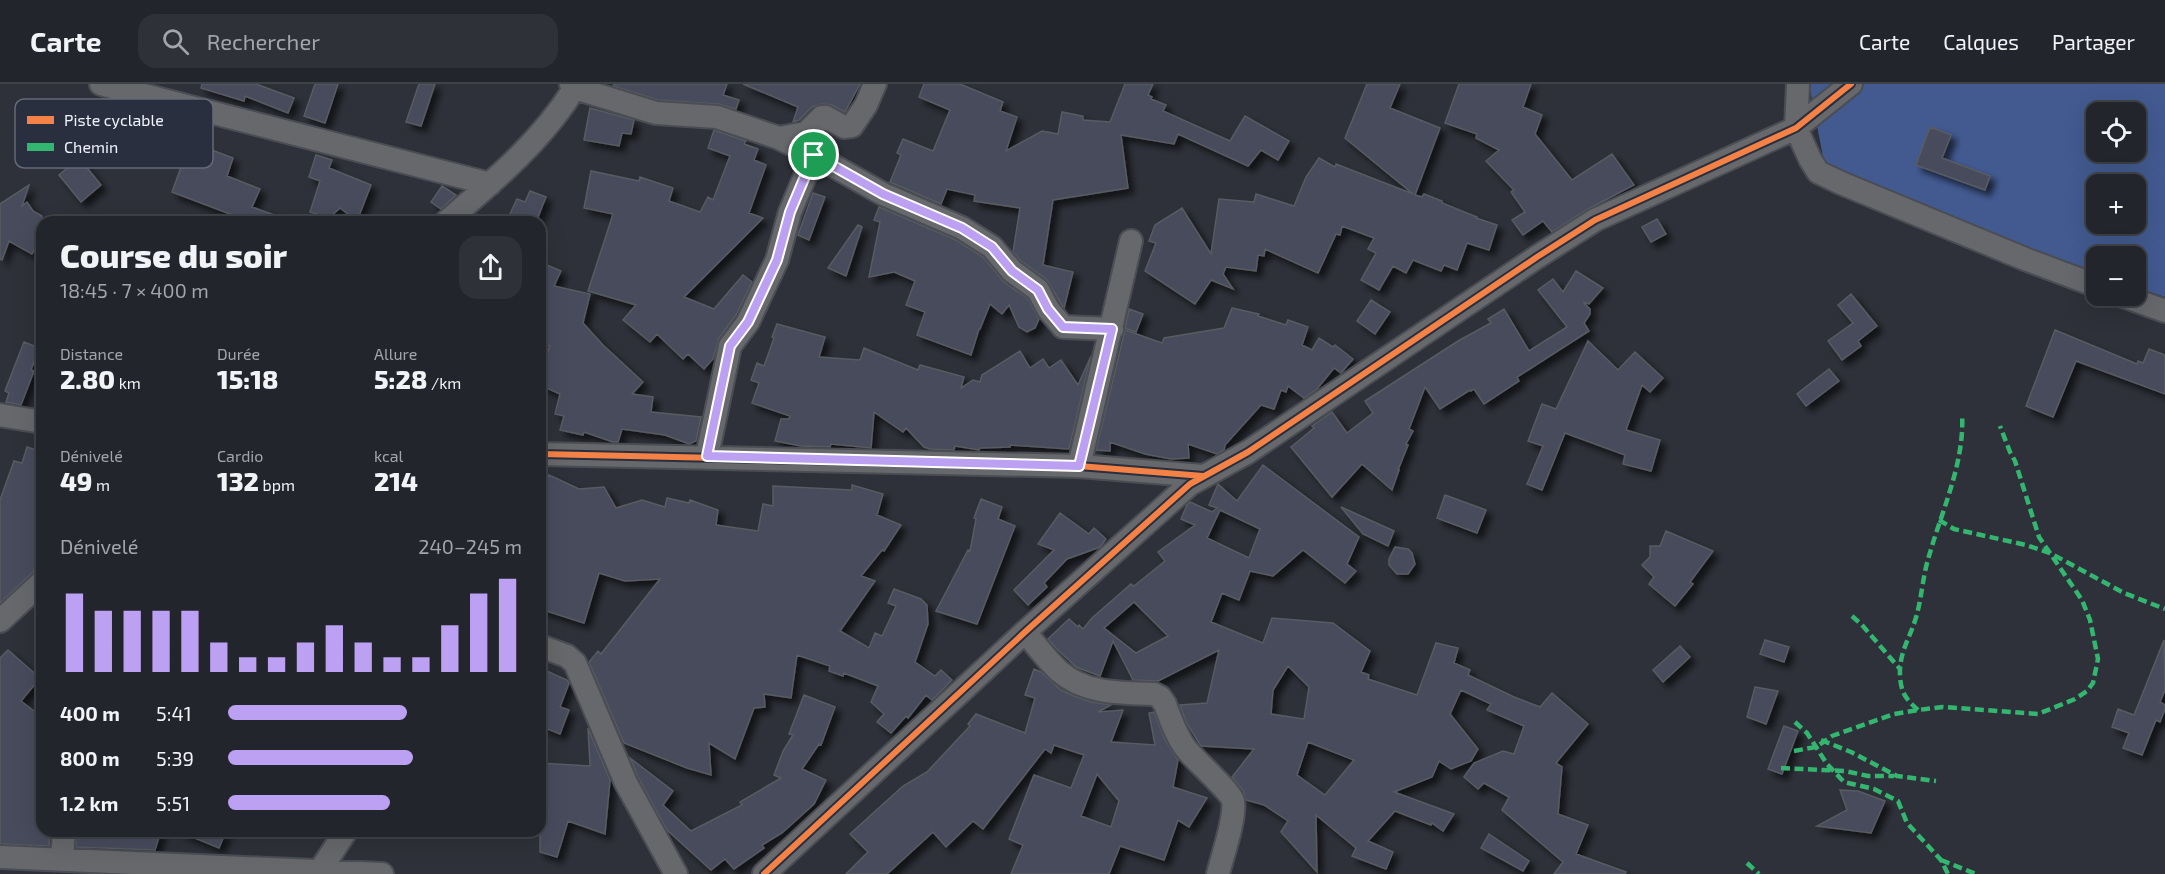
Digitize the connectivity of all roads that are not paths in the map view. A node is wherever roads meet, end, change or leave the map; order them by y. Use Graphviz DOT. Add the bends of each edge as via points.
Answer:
graph roads {
  1 [pos="101,84"];
  2 [pos="875,84"];
  3 [pos="1798,84"];
  4 [pos="1851,84"];
  5 [pos="574,85"];
  6 [pos="159,99"];
  7 [pos="213,113"];
  8 [pos="1796,128"];
  9 [pos="779,138"];
  10 [pos="814,155"];
  11 [pos="490,184"];
  12 [pos="453,216"];
  13 [pos="1131,241"];
  14 [pos="2086,282"];
  15 [pos="2146,304"];
  16 [pos="2165,311"];
  17 [pos="1112,329"];
  18 [pos="0,416"];
  19 [pos="36,421"];
  20 [pos="546,454"];
  21 [pos="707,456"];
  22 [pos="1079,466"];
  23 [pos="1203,476"];
  24 [pos="36,588"];
  25 [pos="0,621"];
  26 [pos="1025,632"];
  27 [pos="546,648"];
  28 [pos="64,837"];
  29 [pos="342,837"];
  30 [pos="0,857"];
  31 [pos="23,858"];
  32 [pos="62,860"];
  33 [pos="193,870"];
  34 [pos="319,872"];
  35 [pos="4,874"];
  36 [pos="382,874"];
  37 [pos="676,874"];
  38 [pos="764,874"];
  39 [pos="1218,874"];
  1 -- 6 [label="street"];
  2 -- 9 [label="street" via="852,126 844,128 822,117 806,133"];
  3 -- 8 [label="street"];
  4 -- 8 [label="street"];
  5 -- 9 [label="street" via="656,113 717,117"];
  5 -- 11 [label="street" via="536,140"];
  7 -- 11 [label="street"];
  8 -- 14 [label="street" via="1818,171"];
  8 -- 23 [label="street" via="1595,220 1248,452"];
  9 -- 10 [label="street"];
  10 -- 17 [label="street" via="883,194 962,228 992,247 1012,271 1038,290 1063,327"];
  10 -- 21 [label="street" via="790,212 777,260 748,322 730,346"];
  11 -- 12 [label="street"];
  13 -- 17 [label="street"];
  15 -- 16 [label="street"];
  17 -- 22 [label="street"];
  18 -- 19 [label="street"];
  20 -- 21 [label="street"];
  21 -- 22 [label="street"];
  22 -- 23 [label="street"];
  23 -- 26 [label="street"];
  24 -- 25 [label="street"];
  26 -- 38 [label="street"];
  26 -- 39 [label="street" via="1058,670 1080,684 1094,690 1160,697 1185,748 1228,791 1233,801"];
  27 -- 37 [label="street" via="575,663 626,783"];
  28 -- 32 [label="street"];
  29 -- 34 [label="street"];
  30 -- 31 [label="street"];
  31 -- 32 [label="street"];
  31 -- 35 [label="street"];
  32 -- 33 [label="street"];
  33 -- 34 [label="street"];
  34 -- 36 [label="street"];
}
